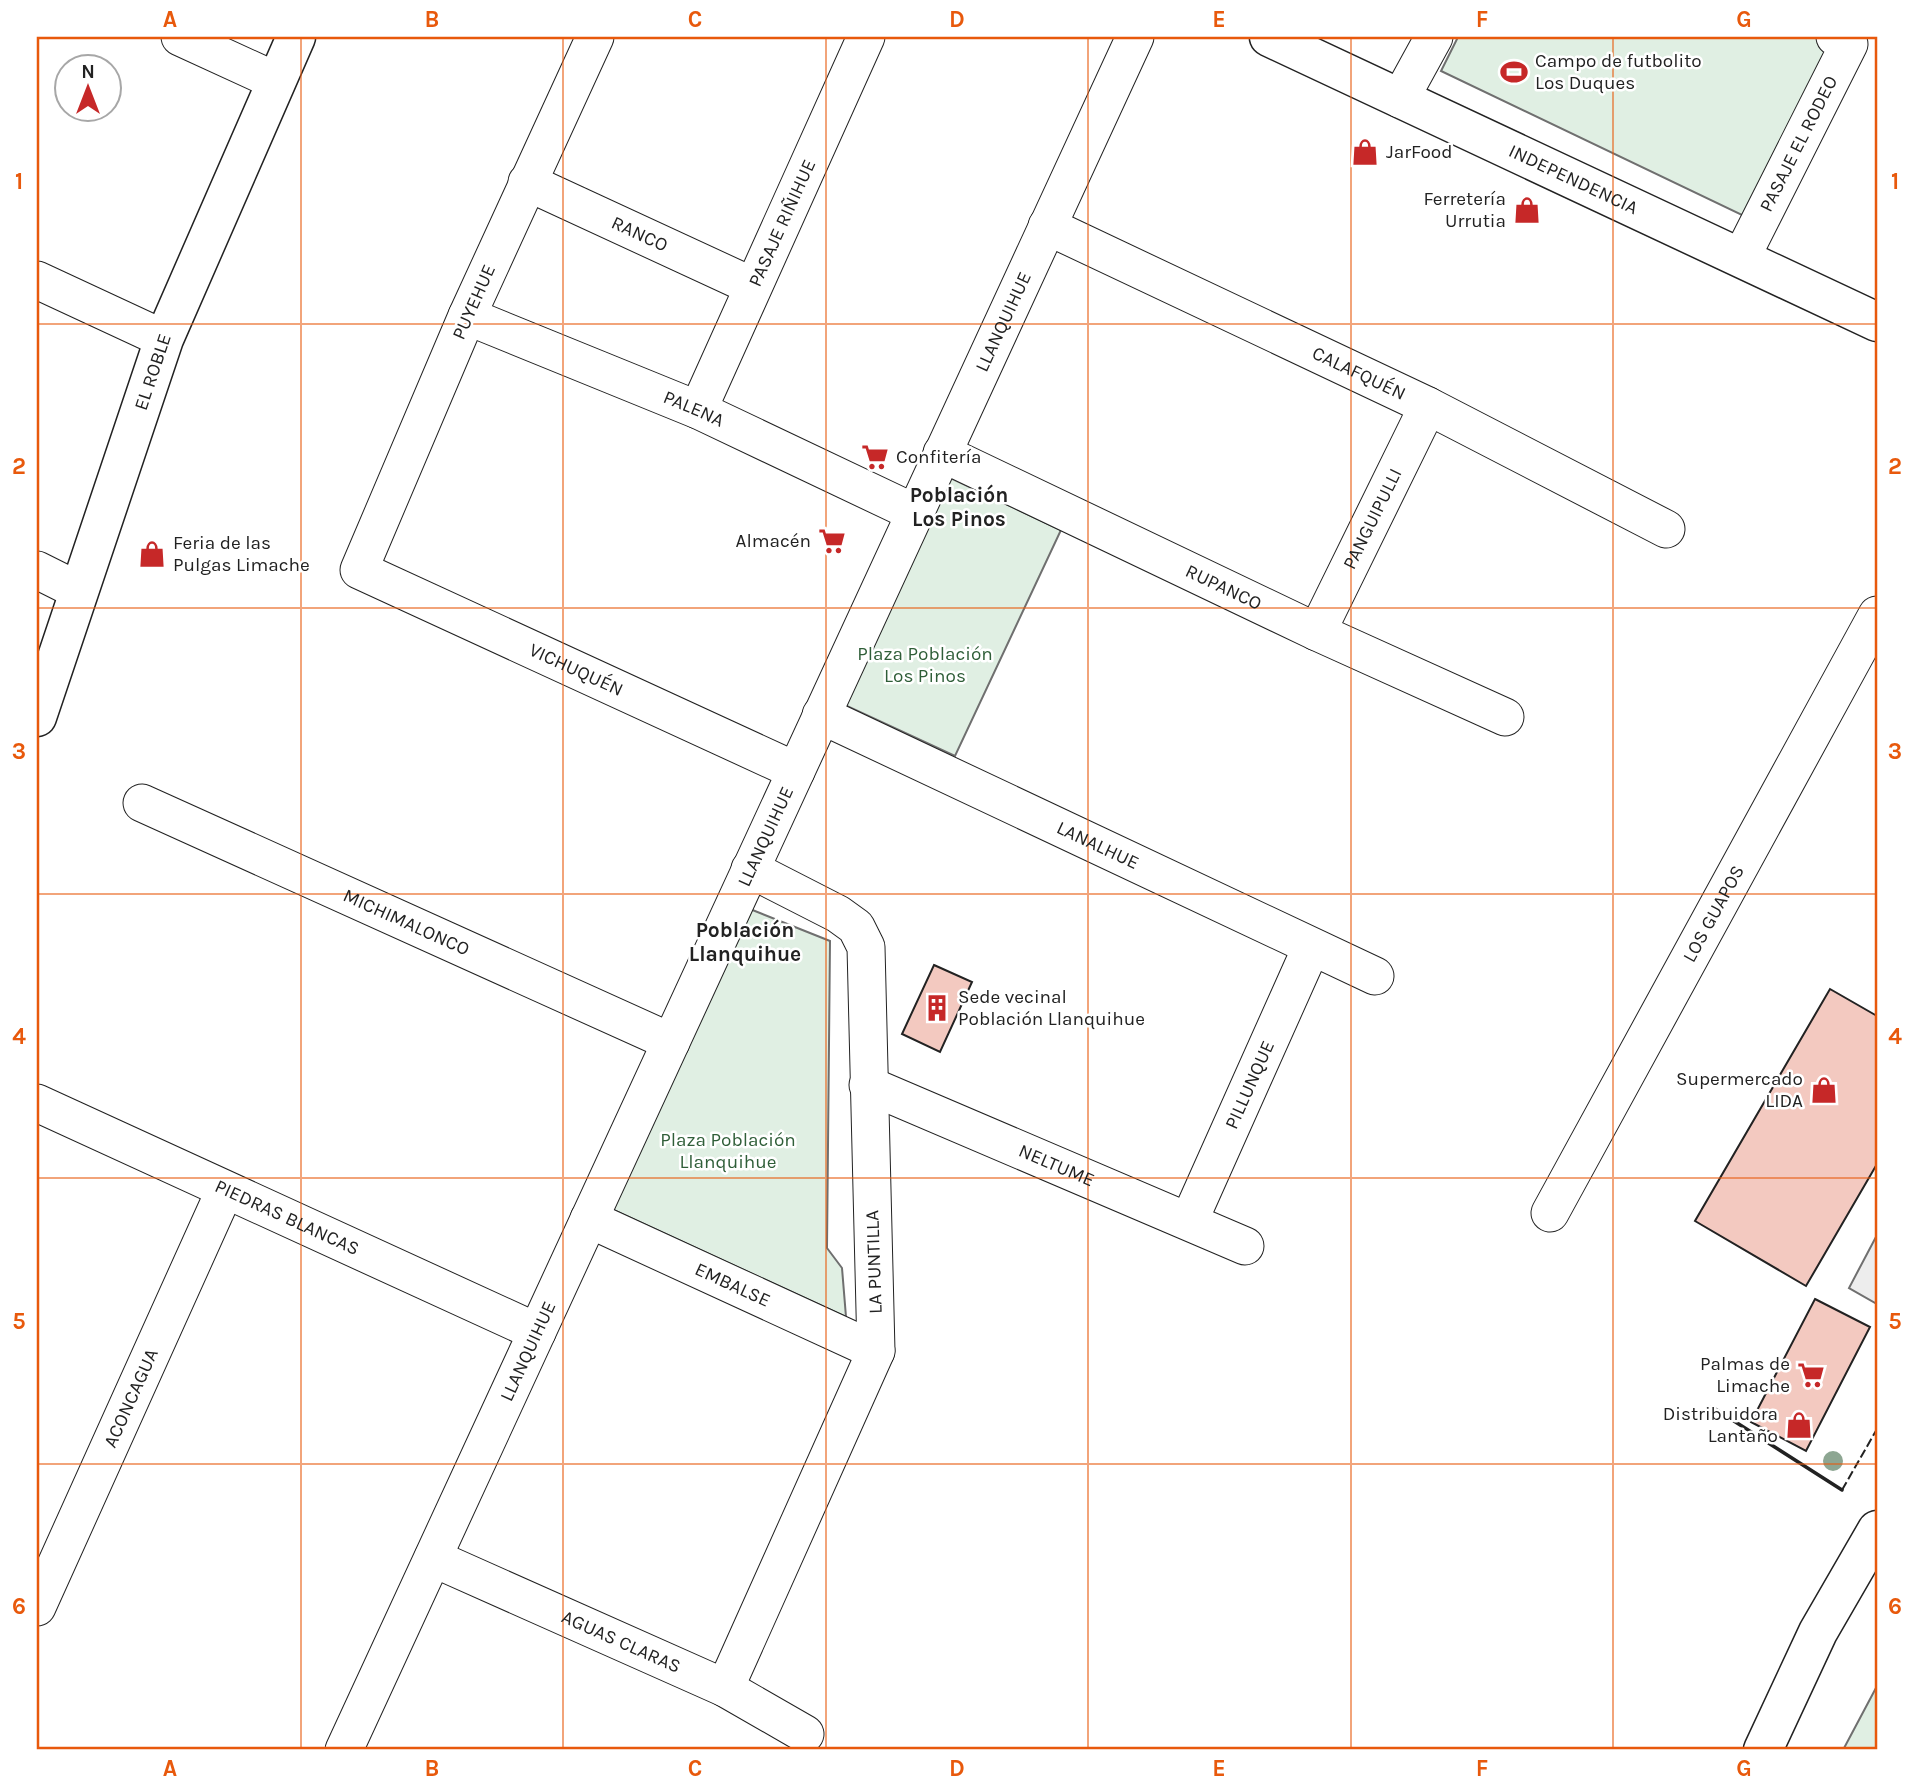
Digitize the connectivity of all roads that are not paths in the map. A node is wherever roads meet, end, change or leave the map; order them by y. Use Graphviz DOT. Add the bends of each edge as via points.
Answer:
graph roads {
  1 [pos="180,37"];
  2 [pos="296,37"];
  3 [pos="595,37"];
  4 [pos="866,37"];
  5 [pos="1135,37"];
  6 [pos="1269,37"];
  7 [pos="1434,37"];
  8 [pos="1835,37"];
  9 [pos="276,81"];
  10 [pos="1400,99"];
  11 [pos="527,182"];
  12 [pos="1047,226"];
  13 [pos="1741,258"];
  14 [pos="37,280"];
  15 [pos="752,286"];
  16 [pos="467,316"];
  17 [pos="1877,322"];
  18 [pos="164,339"];
  19 [pos="1428,406"];
  20 [pos="698,411"];
  21 [pos="942,453"];
  22 [pos="915,513"];
  23 [pos="1666,529"];
  24 [pos="37,570"];
  25 [pos="359,570"];
  26 [pos="77,590"];
  27 [pos="1877,615"];
  28 [pos="1317,632"];
  29 [pos="821,715"];
  30 [pos="37,717"];
  31 [pos="1504,717"];
  32 [pos="796,771"];
  33 [pos="142,803"];
  34 [pos="750,869"];
  35 [pos="1311,948"];
  36 [pos="1375,976"];
  37 [pos="671,1042"];
  38 [pos="868,1085"];
  39 [pos="37,1103"];
  40 [pos="226,1190"];
  41 [pos="1550,1213"];
  42 [pos="589,1219"];
  43 [pos="1189,1221"];
  44 [pos="1245,1247"];
  45 [pos="537,1332"];
  46 [pos="876,1351"];
  47 [pos="1877,1531"];
  48 [pos="433,1558"];
  49 [pos="37,1607"];
  50 [pos="725,1688"];
  51 [pos="805,1734"];
  52 [pos="344,1750"];
  53 [pos="1763,1750"];
  1 -- 9 [label="street"];
  2 -- 9 [label="main road, EL ROBLE"];
  3 -- 11 [label="street, PUYEHUE"];
  4 -- 15 [label="street, PASAJE RIÑIHUE"];
  5 -- 12 [label="street, LLANQUIHUE"];
  6 -- 10 [label="main road, INDEPENDENCIA"];
  7 -- 10 [label="street"];
  8 -- 13 [label="street, PASAJE EL RODEO" via="1849,44"];
  9 -- 18 [label="main road, EL ROBLE"];
  10 -- 13 [label="main road, INDEPENDENCIA"];
  11 -- 15 [label="street, RANCO"];
  11 -- 16 [label="street, PUYEHUE"];
  12 -- 19 [label="street, CALAFQUÉN"];
  12 -- 21 [label="street, LLANQUIHUE"];
  13 -- 17 [label="main road, INDEPENDENCIA"];
  14 -- 18 [label="street"];
  15 -- 20 [label="street, PASAJE RIÑIHUE"];
  16 -- 20 [label="street, PALENA"];
  16 -- 25 [label="street, PUYEHUE"];
  18 -- 26 [label="main road, EL ROBLE"];
  19 -- 23 [label="street, CALAFQUÉN"];
  19 -- 28 [label="street, PANGUIPULLI"];
  20 -- 22 [label="street, PALENA"];
  21 -- 22 [label="street, LLANQUIHUE"];
  21 -- 28 [label="street, RUPANCO"];
  22 -- 29 [label="street, LLANQUIHUE"];
  24 -- 26 [label="street"];
  25 -- 32 [label="street, VICHUQUÉN"];
  26 -- 30 [label="main road, EL ROBLE"];
  27 -- 41 [label="street, LOS GUAPOS"];
  28 -- 31 [label="street, RUPANCO"];
  29 -- 32 [label="street, LLANQUIHUE"];
  29 -- 35 [label="street, LANALHUE"];
  32 -- 34 [label="street, LLANQUIHUE"];
  33 -- 37 [label="street, MICHIMALONCO"];
  34 -- 37 [label="street, LLANQUIHUE"];
  34 -- 38 [label="street, LA PUNTILLA" via="856,927 866,947"];
  35 -- 36 [label="street, LANALHUE"];
  35 -- 43 [label="street, PILLUNQUE"];
  37 -- 42 [label="street, LLANQUIHUE"];
  38 -- 43 [label="street, NELTUME"];
  38 -- 46 [label="street, LA PUNTILLA"];
  39 -- 40 [label="street, PIEDRAS BLANCAS"];
  40 -- 45 [label="street, PIEDRAS BLANCAS"];
  40 -- 49 [label="street, ACONCAGUA"];
  42 -- 45 [label="street, LLANQUIHUE"];
  42 -- 46 [label="street, EMBALSE"];
  43 -- 44 [label="street, NELTUME"];
  45 -- 48 [label="street, LLANQUIHUE"];
  46 -- 50 [label="street, LA PUNTILLA"];
  47 -- 53 [label="main road" via="1818,1632"];
  48 -- 50 [label="street, AGUAS CLARAS"];
  48 -- 52 [label="street, LLANQUIHUE"];
  50 -- 51 [label="street, AGUAS CLARAS"];
}
